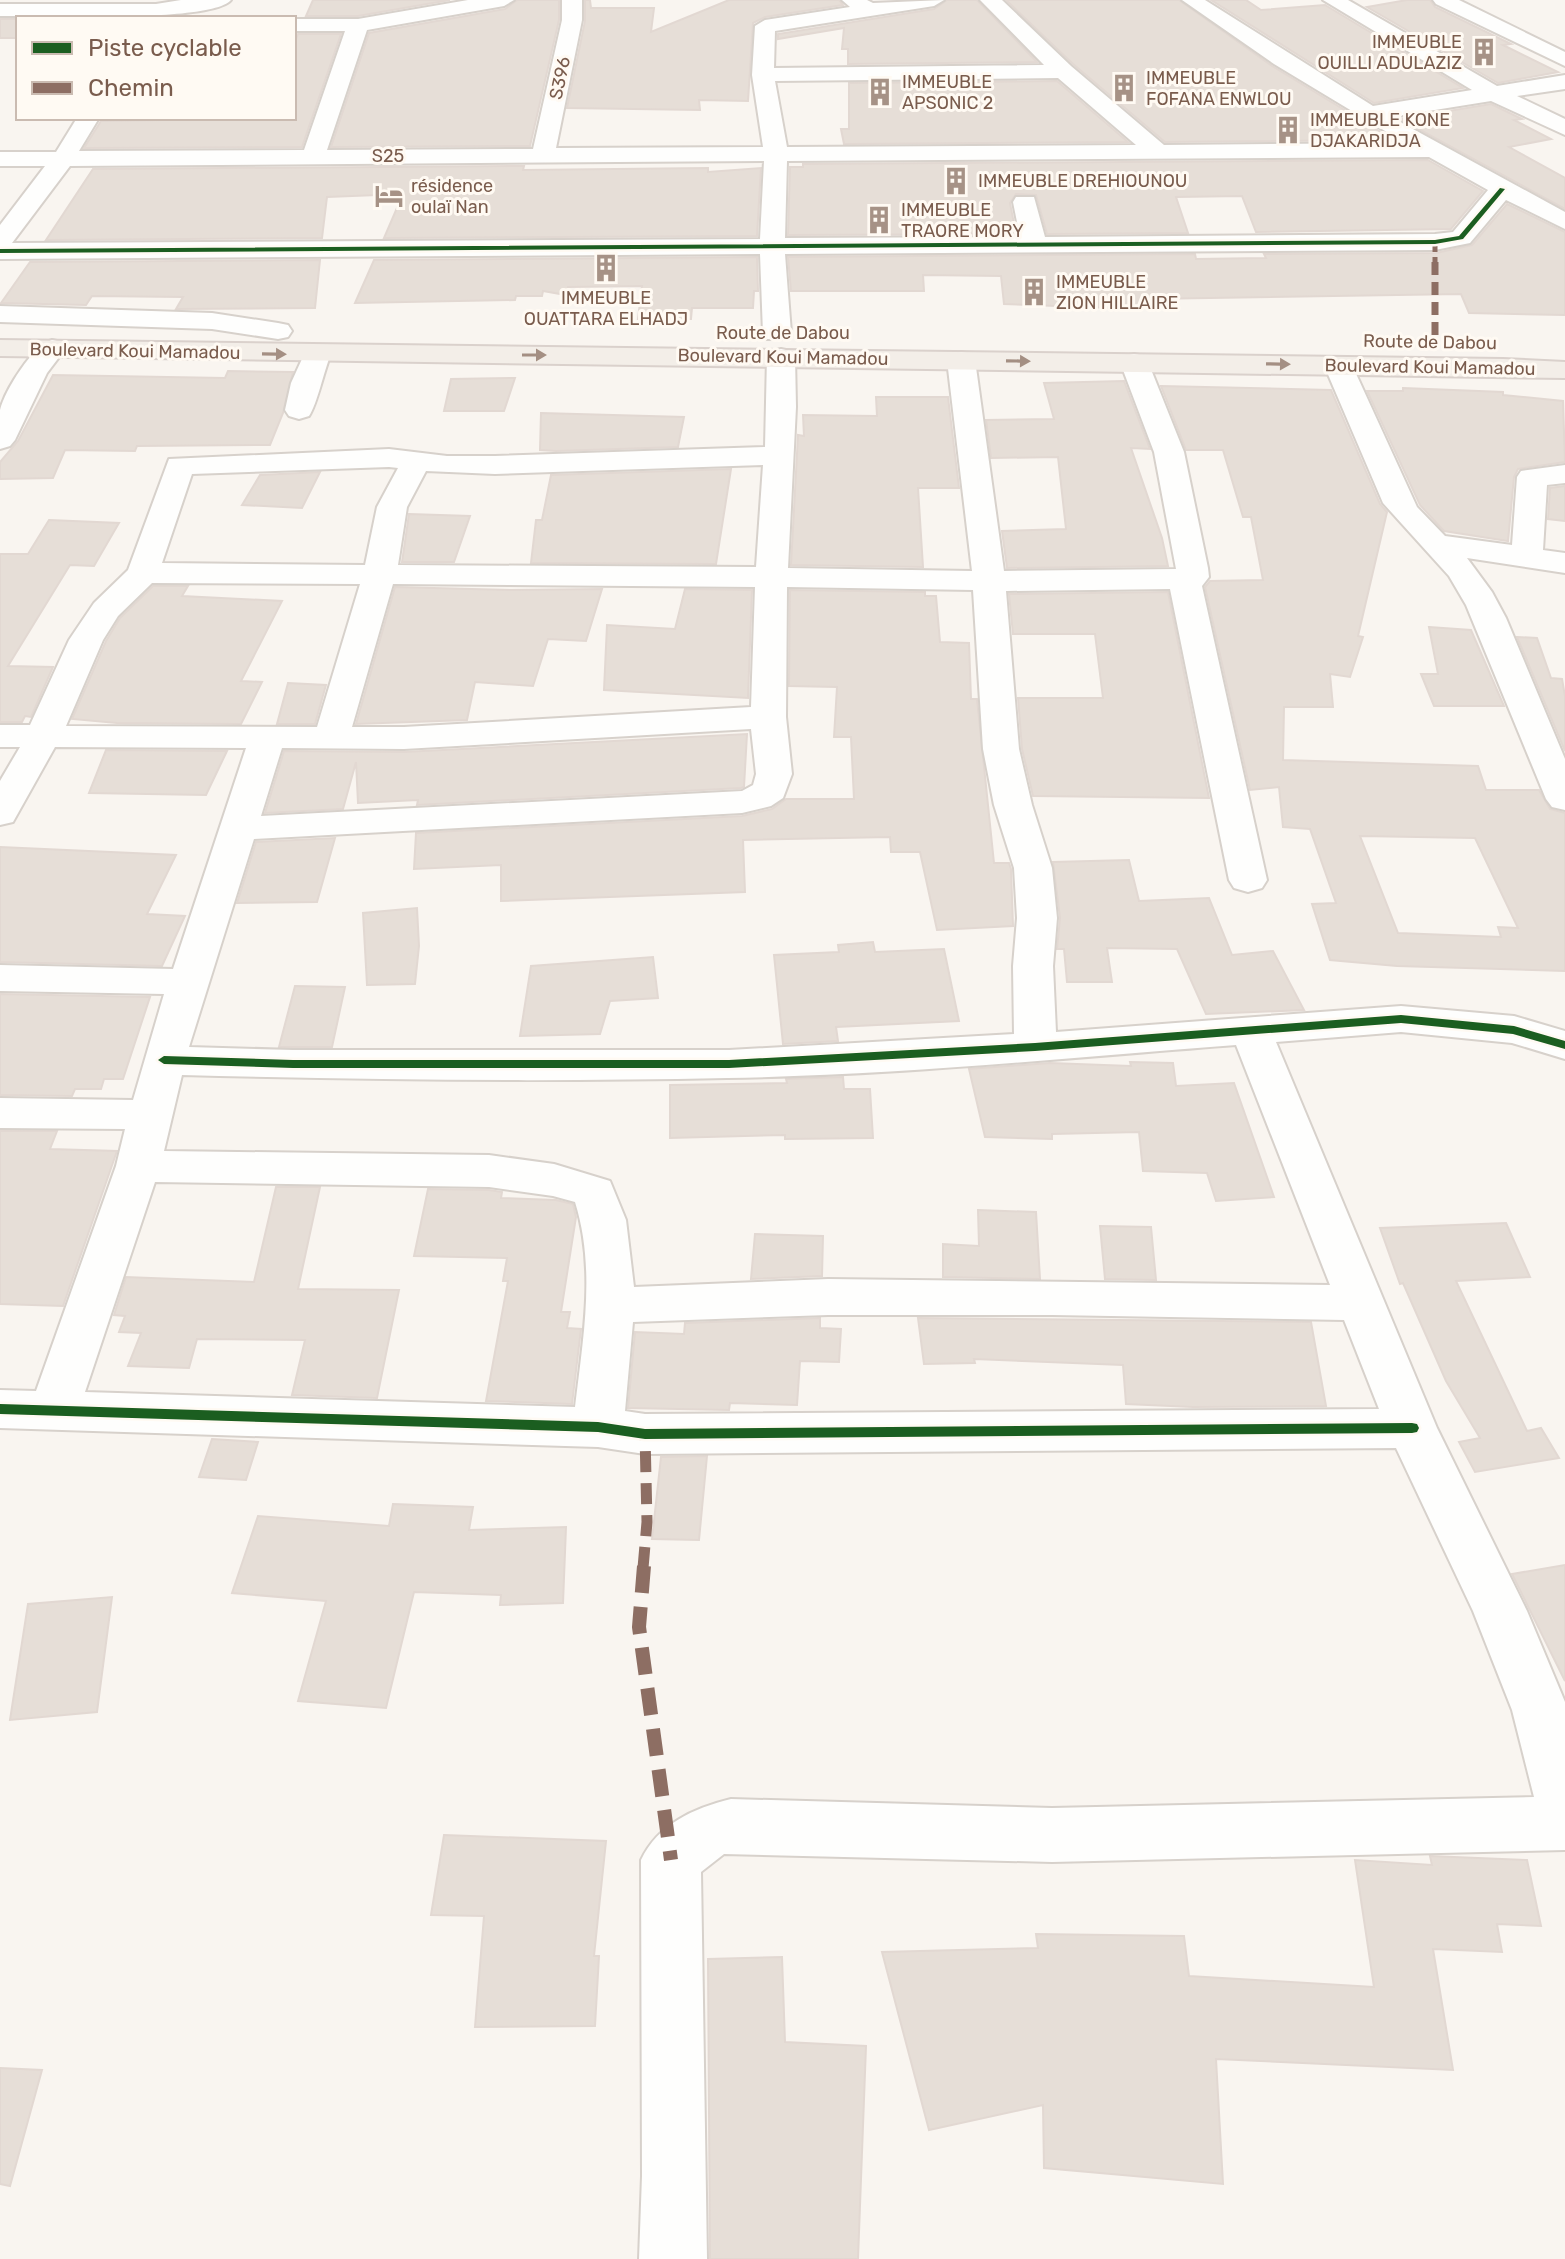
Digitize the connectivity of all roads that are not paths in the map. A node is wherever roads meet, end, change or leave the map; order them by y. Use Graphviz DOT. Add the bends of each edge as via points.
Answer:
graph roads {
  1 [pos="221,0"];
  2 [pos="504,0"];
  3 [pos="572,0"];
  4 [pos="934,0"];
  5 [pos="990,0"];
  6 [pos="1192,0"];
  7 [pos="1333,0"];
  8 [pos="1443,0"];
  9 [pos="861,5"];
  10 [pos="154,9"];
  11 [pos="0,10"];
  12 [pos="296,25"];
  13 [pos="358,25"];
  14 [pos="1565,60"];
  15 [pos="1063,71"];
  16 [pos="763,75"];
  17 [pos="1565,82"];
  18 [pos="1493,93"];
  19 [pos="1371,113"];
  20 [pos="87,120"];
  21 [pos="1565,128"];
  22 [pos="1433,150"];
  23 [pos="1159,152"];
  24 [pos="776,154"];
  25 [pos="543,155"];
  26 [pos="313,157"];
  27 [pos="0,159"];
  28 [pos="62,160"];
  29 [pos="1502,189"];
  30 [pos="1025,202"];
  31 [pos="1565,222"];
  32 [pos="0,242"];
  33 [pos="1034,244"];
  34 [pos="772,246"];
  35 [pos="0,251"];
  36 [pos="0,314"];
  37 [pos="0,328"];
  38 [pos="278,331"];
  39 [pos="832,333"];
  40 [pos="779,345"];
  41 [pos="1565,345"];
  42 [pos="950,347"];
  43 [pos="0,348"];
  44 [pos="52,348"];
  45 [pos="317,354"];
  46 [pos="1134,362"];
  47 [pos="1338,365"];
  48 [pos="1565,370"];
  49 [pos="299,410"];
  50 [pos="0,440"];
  51 [pos="778,456"];
  52 [pos="416,462"];
  53 [pos="1565,474"];
  54 [pos="1438,544"];
  55 [pos="1527,558"];
  56 [pos="1565,563"];
  57 [pos="143,573"];
  58 [pos="380,573"];
  59 [pos="771,577"];
  60 [pos="1184,580"];
  61 [pos="989,581"];
  62 [pos="768,717"];
  63 [pos="0,736"];
  64 [pos="268,736"];
  65 [pos="43,737"];
  66 [pos="331,739"];
  67 [pos="1565,799"];
  68 [pos="0,814"];
  69 [pos="239,828"];
  70 [pos="1248,880"];
  71 [pos="0,978"];
  72 [pos="191,982"];
  73 [pos="1250,1029"];
  74 [pos="1565,1045"];
  75 [pos="1035,1047"];
  76 [pos="164,1060"];
  77 [pos="0,1113"];
  78 [pos="148,1115"];
  79 [pos="138,1166"];
  80 [pos="1361,1303"];
  81 [pos="610,1305"];
  82 [pos="0,1409"];
  83 [pos="54,1411"];
  84 [pos="598,1427"];
  85 [pos="1412,1428"];
  86 [pos="1565,1803"];
  87 [pos="1565,1823"];
  88 [pos="673,2259"];
  1 -- 10 [label="street"];
  2 -- 13 [label="street"];
  3 -- 25 [label="street, S396"];
  4 -- 9 [label="street"];
  5 -- 15 [label="street"];
  6 -- 19 [label="street"];
  7 -- 18 [label="street"];
  8 -- 14 [label="street"];
  9 -- 16 [label="street" via="766,25"];
  10 -- 11 [label="street"];
  12 -- 13 [label="street"];
  13 -- 26 [label="street"];
  15 -- 16 [label="street"];
  15 -- 23 [label="street"];
  16 -- 24 [label="street"];
  17 -- 18 [label="street"];
  18 -- 19 [label="street"];
  18 -- 21 [label="street"];
  19 -- 22 [label="street"];
  20 -- 28 [label="street"];
  22 -- 23 [label="street, S25"];
  22 -- 29 [label="street"];
  23 -- 24 [label="street, S25"];
  24 -- 25 [label="street, S25"];
  24 -- 34 [label="street"];
  25 -- 26 [label="street, S25"];
  26 -- 28 [label="street, S25"];
  27 -- 28 [label="street, S25"];
  28 -- 32 [label="street"];
  29 -- 31 [label="street"];
  29 -- 33 [label="street" via="1461,238 1445,241"];
  30 -- 33 [label="street"];
  33 -- 34 [label="street"];
  34 -- 35 [label="street"];
  34 -- 40 [label="street"];
  36 -- 38 [label="street" via="212,321"];
  37 -- 38 [label="main road, Route de Dabou"];
  38 -- 40 [label="main road, Route de Dabou"];
  39 -- 40 [label="main road, Route de Dabou"];
  40 -- 42 [label="main road, Boulevard Koui Mamadou"];
  45 -- 40 [label="main road, Boulevard Koui Mamadou, one-way"];
  40 -- 51 [label="street"];
  41 -- 42 [label="main road, Route de Dabou"];
  42 -- 46 [label="main road, Boulevard Koui Mamadou, one-way"];
  42 -- 61 [label="street"];
  43 -- 44 [label="main road, Boulevard Koui Mamadou"];
  44 -- 45 [label="main road, Boulevard Koui Mamadou, one-way"];
  44 -- 50 [label="street" via="34,371"];
  45 -- 49 [label="street"];
  46 -- 47 [label="main road, Boulevard Koui Mamadou, one-way"];
  46 -- 60 [label="street" via="1169,452 1193,577"];
  47 -- 48 [label="main road, Boulevard Koui Mamadou"];
  47 -- 54 [label="street" via="1398,503"];
  51 -- 52 [label="street" via="483,465"];
  51 -- 59 [label="street"];
  52 -- 57 [label="street" via="373,458 180,465"];
  52 -- 58 [label="street" via="392,507"];
  53 -- 55 [label="street" via="1532,477"];
  54 -- 55 [label="street"];
  54 -- 67 [label="street" via="1469,581 1492,623"];
  55 -- 56 [label="street"];
  57 -- 58 [label="street"];
  57 -- 65 [label="street" via="106,610 86,640"];
  58 -- 59 [label="street"];
  58 -- 66 [label="street"];
  59 -- 61 [label="street"];
  59 -- 62 [label="street"];
  60 -- 61 [label="street"];
  60 -- 70 [label="street"];
  61 -- 75 [label="street" via="1001,749 1033,868"];
  62 -- 66 [label="street"];
  62 -- 69 [label="street" via="774,774 770,790 742,802"];
  63 -- 65 [label="street"];
  64 -- 65 [label="street"];
  64 -- 66 [label="street"];
  64 -- 69 [label="street"];
  65 -- 68 [label="street"];
  69 -- 72 [label="street"];
  71 -- 72 [label="street"];
  72 -- 76 [label="street"];
  73 -- 74 [label="street" via="1401,1019 1514,1030"];
  73 -- 75 [label="street"];
  73 -- 80 [label="street"];
  75 -- 76 [label="street" via="729,1064"];
  76 -- 78 [label="street"];
  77 -- 78 [label="street"];
  78 -- 79 [label="street"];
  79 -- 81 [label="street" via="489,1171 573,1185 594,1192 604,1217"];
  79 -- 83 [label="street"];
  80 -- 81 [label="street" via="828,1297"];
  80 -- 85 [label="street"];
  81 -- 84 [label="street"];
  82 -- 83 [label="street"];
  83 -- 84 [label="street"];
  84 -- 85 [label="street" via="645,1434"];
  85 -- 86 [label="street" via="1500,1611 1540,1710"];
  87 -- 88 [label="street" via="1052,1835 731,1826 709,1831 671,1860"];
}
